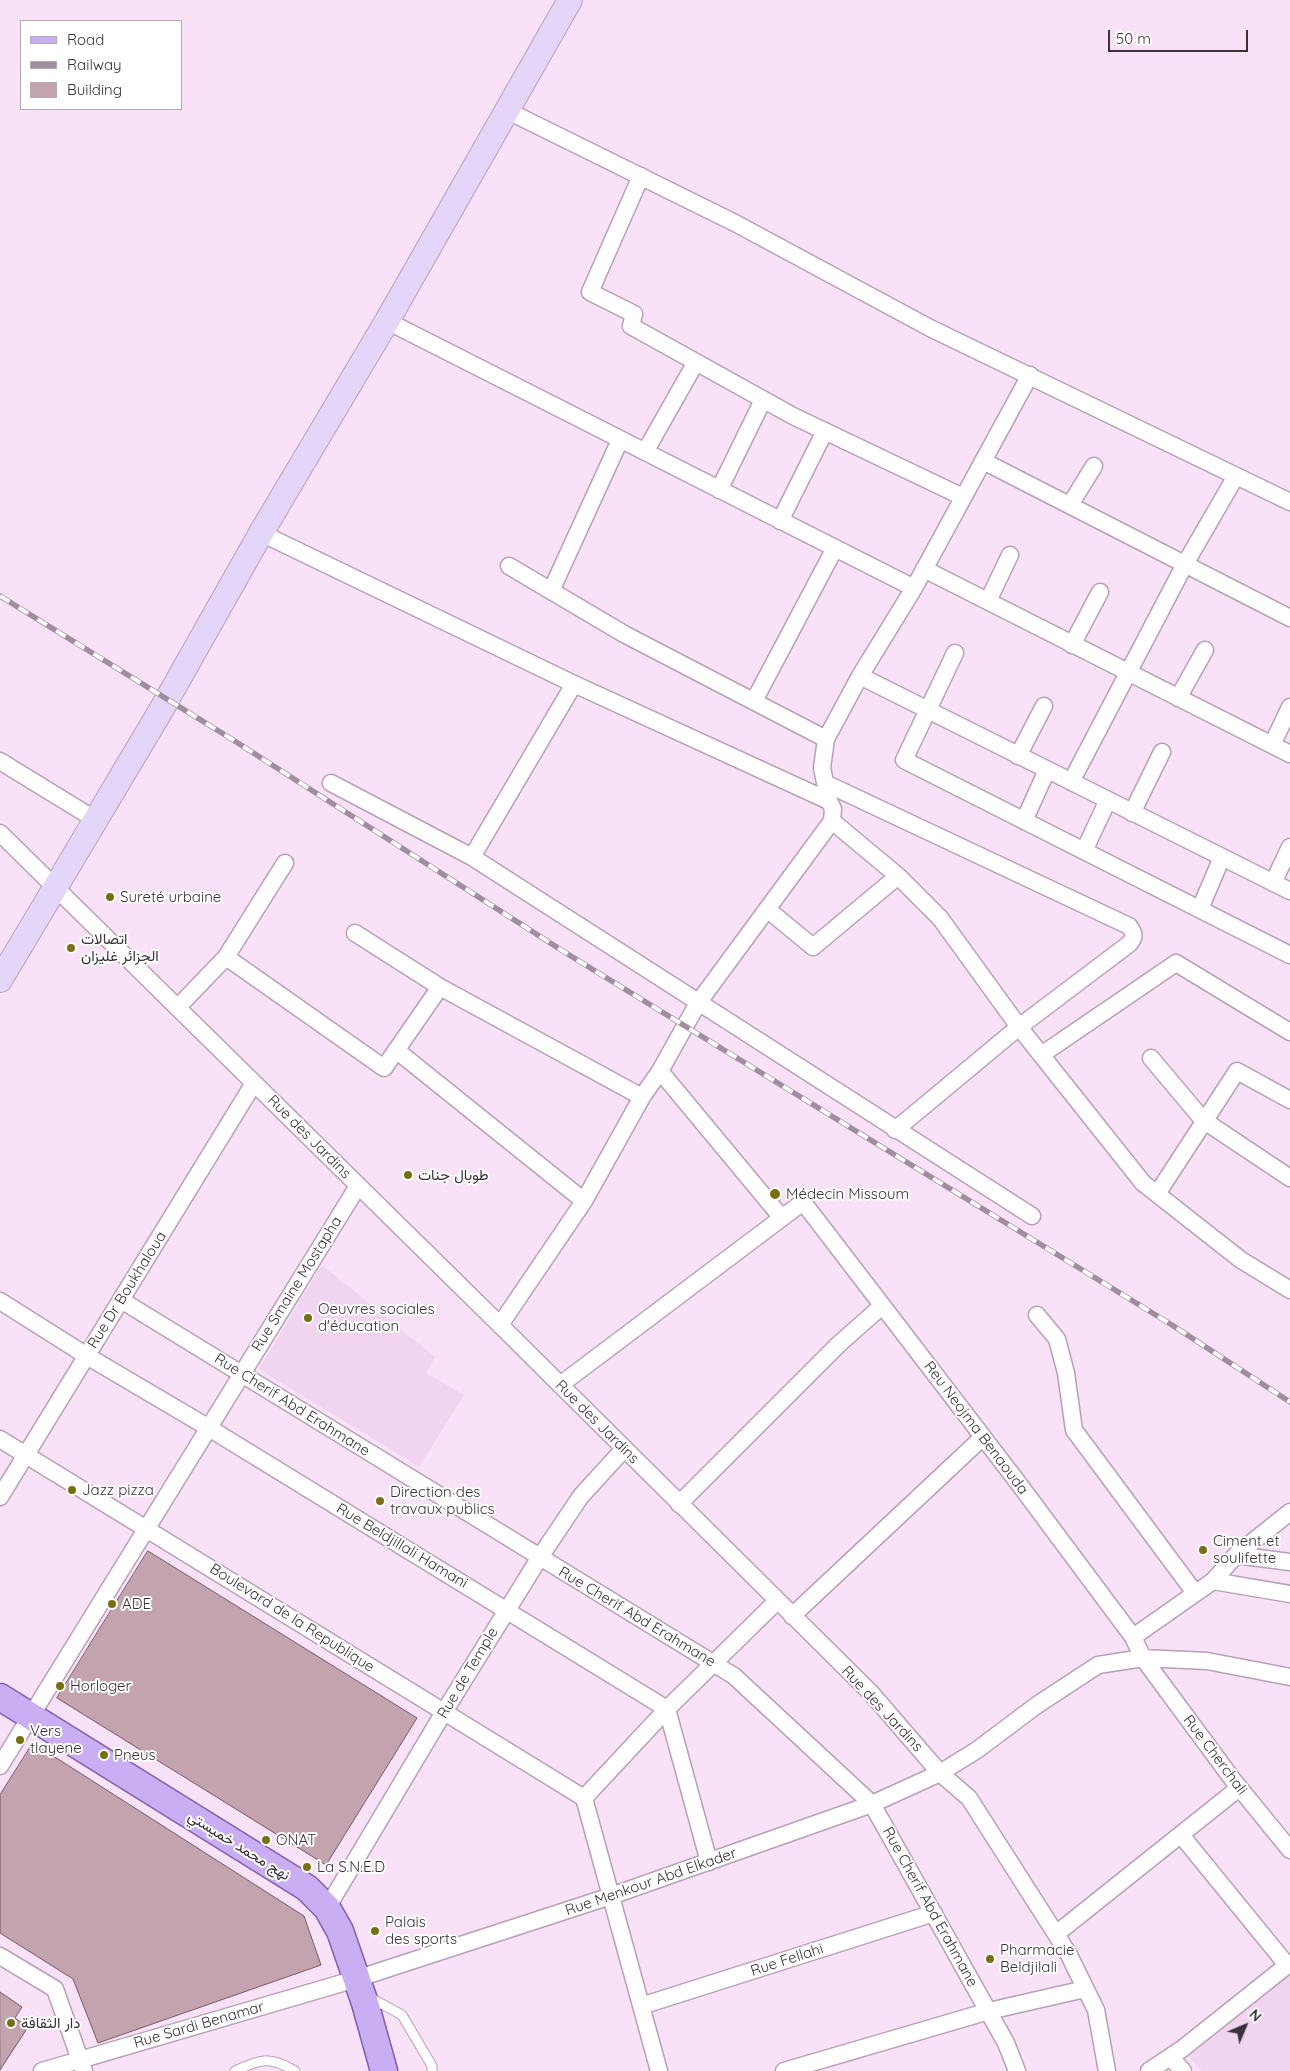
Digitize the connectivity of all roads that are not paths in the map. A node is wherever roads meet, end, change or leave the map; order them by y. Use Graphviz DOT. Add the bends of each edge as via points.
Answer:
graph roads {
  1 [pos="570,0"];
  2 [pos="508,110"];
  3 [pos="641,176"];
  4 [pos="387,322"];
  5 [pos="696,362"];
  6 [pos="1030,375"];
  7 [pos="763,400"];
  8 [pos="825,432"];
  9 [pos="620,440"];
  10 [pos="646,452"];
  11 [pos="983,461"];
  12 [pos="1094,466"];
  13 [pos="1236,476"];
  14 [pos="719,490"];
  15 [pos="964,497"];
  16 [pos="1290,502"];
  17 [pos="1070,505"];
  18 [pos="780,521"];
  19 [pos="261,533"];
  20 [pos="836,548"];
  21 [pos="1010,555"];
  22 [pos="1185,564"];
  23 [pos="509,566"];
  24 [pos="924,569"];
  25 [pos="914,588"];
  26 [pos="551,591"];
  27 [pos="1100,592"];
  28 [pos="988,602"];
  29 [pos="1290,618"];
  30 [pos="1072,645"];
  31 [pos="1205,650"];
  32 [pos="955,653"];
  33 [pos="1128,673"];
  34 [pos="860,676"];
  35 [pos="574,684"];
  36 [pos="1178,698"];
  37 [pos="754,700"];
  38 [pos="1044,706"];
  39 [pos="1290,708"];
  40 [pos="926,711"];
  41 [pos="826,739"];
  42 [pos="1272,745"];
  43 [pos="1162,752"];
  44 [pos="1290,754"];
  45 [pos="1018,756"];
  46 [pos="0,761"];
  47 [pos="1047,770"];
  48 [pos="1071,782"];
  49 [pos="331,783"];
  50 [pos="825,783"];
  51 [pos="1108,800"];
  52 [pos="829,801"];
  53 [pos="1132,813"];
  54 [pos="96,820"];
  55 [pos="1024,820"];
  56 [pos="832,821"];
  57 [pos="0,833"];
  58 [pos="1290,847"];
  59 [pos="1084,851"];
  60 [pos="472,857"];
  61 [pos="1222,857"];
  62 [pos="285,863"];
  63 [pos="898,876"];
  64 [pos="1273,883"];
  65 [pos="56,887"];
  66 [pos="1290,892"];
  67 [pos="767,909"];
  68 [pos="1200,909"];
  69 [pos="355,933"];
  70 [pos="1290,955"];
  71 [pos="226,958"];
  72 [pos="0,980"];
  73 [pos="440,988"];
  74 [pos="698,1004"];
  75 [pos="178,1007"];
  76 [pos="1019,1027"];
  77 [pos="1290,1032"];
  78 [pos="396,1050"];
  79 [pos="1041,1055"];
  80 [pos="1151,1058"];
  81 [pos="660,1071"];
  82 [pos="254,1083"];
  83 [pos="642,1098"];
  84 [pos="1290,1100"];
  85 [pos="1203,1120"];
  86 [pos="895,1130"];
  87 [pos="1290,1178"];
  88 [pos="358,1186"];
  89 [pos="1156,1194"];
  90 [pos="584,1201"];
  91 [pos="1032,1216"];
  92 [pos="782,1218"];
  93 [pos="1290,1290"];
  94 [pos="121,1300"];
  95 [pos="0,1301"];
  96 [pos="882,1306"];
  97 [pos="1037,1315"];
  98 [pos="500,1325"];
  99 [pos="87,1356"];
  100 [pos="241,1374"];
  101 [pos="560,1385"];
  102 [pos="208,1428"];
  103 [pos="983,1437"];
  104 [pos="0,1439"];
  105 [pos="624,1449"];
  106 [pos="26,1455"];
  107 [pos="0,1497"];
  108 [pos="679,1504"];
  109 [pos="1290,1512"];
  110 [pos="147,1528"];
  111 [pos="1236,1554"];
  112 [pos="540,1558"];
  113 [pos="1290,1562"];
  114 [pos="1213,1581"];
  115 [pos="1195,1593"];
  116 [pos="1290,1594"];
  117 [pos="777,1601"];
  118 [pos="507,1610"];
  119 [pos="792,1616"];
  120 [pos="1133,1637"];
  121 [pos="1143,1658"];
  122 [pos="714,1663"];
  123 [pos="1288,1678"];
  124 [pos="0,1697"];
  125 [pos="667,1709"];
  126 [pos="444,1712"];
  127 [pos="31,1716"];
  128 [pos="0,1766"];
  129 [pos="940,1773"];
  130 [pos="1240,1788"];
  131 [pos="584,1798"];
  132 [pos="872,1804"];
  133 [pos="1181,1835"];
  134 [pos="1290,1850"];
  135 [pos="710,1862"];
  136 [pos="611,1896"];
  137 [pos="327,1908"];
  138 [pos="934,1914"];
  139 [pos="1056,1934"];
  140 [pos="0,1956"];
  141 [pos="1289,1964"];
  142 [pos="359,1985"];
  143 [pos="1085,1989"];
  144 [pos="641,2006"];
  145 [pos="988,2011"];
  146 [pos="1170,2057"];
  147 [pos="83,2066"];
  148 [pos="42,2071"];
  149 [pos="234,2071"];
  150 [pos="296,2071"];
  151 [pos="384,2071"];
  152 [pos="432,2071"];
  153 [pos="659,2071"];
  154 [pos="784,2071"];
  155 [pos="1017,2071"];
  156 [pos="1107,2071"];
  157 [pos="1149,2071"];
  158 [pos="1183,2071"];
  1 -- 2 [label="street"];
  2 -- 3 [label="street"];
  2 -- 4 [label="street"];
  3 -- 5 [label="street" via="590,292 634,314 631,326"];
  3 -- 6 [label="street" via="930,328"];
  4 -- 9 [label="street"];
  4 -- 19 [label="street"];
  5 -- 7 [label="street"];
  5 -- 10 [label="street"];
  6 -- 11 [label="street"];
  6 -- 13 [label="street"];
  7 -- 8 [label="street"];
  7 -- 14 [label="street"];
  8 -- 15 [label="street"];
  8 -- 18 [label="street"];
  9 -- 10 [label="street"];
  9 -- 26 [label="street"];
  10 -- 14 [label="street"];
  11 -- 15 [label="street"];
  11 -- 17 [label="street"];
  12 -- 17 [label="street"];
  13 -- 16 [label="street"];
  13 -- 22 [label="street"];
  14 -- 18 [label="street"];
  15 -- 24 [label="street"];
  17 -- 22 [label="street"];
  18 -- 20 [label="street"];
  19 -- 35 [label="street"];
  19 -- 54 [label="street"];
  20 -- 25 [label="street"];
  20 -- 37 [label="street"];
  21 -- 28 [label="street"];
  22 -- 29 [label="street"];
  22 -- 33 [label="street"];
  23 -- 26 [label="street"];
  24 -- 25 [label="street"];
  24 -- 28 [label="street"];
  25 -- 34 [label="street"];
  26 -- 37 [label="street" via="624,634"];
  27 -- 30 [label="street"];
  28 -- 30 [label="street"];
  30 -- 33 [label="street"];
  31 -- 36 [label="street"];
  32 -- 40 [label="street"];
  33 -- 36 [label="street"];
  33 -- 48 [label="street"];
  34 -- 40 [label="street"];
  34 -- 41 [label="street"];
  35 -- 52 [label="street"];
  35 -- 60 [label="street"];
  36 -- 42 [label="street"];
  37 -- 41 [label="street"];
  38 -- 45 [label="street"];
  39 -- 42 [label="street"];
  40 -- 45 [label="street"];
  40 -- 55 [label="street" via="904,760"];
  41 -- 50 [label="street" via="822,768"];
  42 -- 44 [label="street"];
  43 -- 53 [label="street"];
  45 -- 47 [label="street"];
  46 -- 54 [label="street"];
  47 -- 48 [label="street"];
  47 -- 55 [label="street"];
  48 -- 51 [label="street"];
  49 -- 60 [label="street"];
  50 -- 52 [label="street"];
  50 -- 76 [label="street" via="1130,926 1134,938 1129,944"];
  51 -- 53 [label="street"];
  51 -- 59 [label="street"];
  52 -- 56 [label="street" via="833,809"];
  53 -- 61 [label="street"];
  54 -- 65 [label="street"];
  55 -- 59 [label="street"];
  56 -- 63 [label="street"];
  56 -- 67 [label="street"];
  57 -- 65 [label="street, Rue des Jardins"];
  58 -- 64 [label="street"];
  59 -- 68 [label="street"];
  60 -- 74 [label="street"];
  61 -- 64 [label="street"];
  61 -- 68 [label="street"];
  62 -- 71 [label="street"];
  63 -- 67 [label="street" via="814,947"];
  63 -- 76 [label="street" via="940,918"];
  64 -- 66 [label="street"];
  65 -- 72 [label="street"];
  65 -- 75 [label="street, Rue des Jardins"];
  67 -- 74 [label="street"];
  68 -- 70 [label="street"];
  69 -- 73 [label="street"];
  71 -- 75 [label="street"];
  71 -- 78 [label="street" via="384,1068"];
  73 -- 78 [label="street"];
  73 -- 83 [label="street"];
  74 -- 81 [label="street"];
  74 -- 86 [label="street"];
  75 -- 82 [label="street, Rue des Jardins"];
  76 -- 79 [label="street"];
  76 -- 86 [label="street"];
  77 -- 79 [label="street" via="1176,963"];
  78 -- 90 [label="street"];
  79 -- 89 [label="street" via="1142,1183"];
  80 -- 85 [label="street"];
  81 -- 83 [label="street"];
  81 -- 92 [label="street"];
  82 -- 88 [label="street, Rue des Jardins"];
  82 -- 94 [label="street, Rue Dr Boukhaloua"];
  83 -- 90 [label="street"];
  84 -- 85 [label="street" via="1237,1070"];
  85 -- 87 [label="street"];
  85 -- 89 [label="street"];
  86 -- 91 [label="street"];
  88 -- 98 [label="street, Rue des Jardins"];
  88 -- 100 [label="street, Rue Smaine Mostapha"];
  89 -- 93 [label="street" via="1241,1260"];
  90 -- 98 [label="street"];
  92 -- 96 [label="street, Reu Neojma Benaouda" via="802,1202"];
  92 -- 101 [label="street"];
  94 -- 99 [label="street, Rue Dr Boukhaloua"];
  94 -- 100 [label="street, Rue Cherif Abd Erahmane"];
  95 -- 99 [label="street, Rue Beldjillali Hamani"];
  96 -- 103 [label="street, Reu Neojma Benaouda"];
  96 -- 108 [label="street" via="839,1344"];
  97 -- 115 [label="street" via="1057,1339 1066,1373 1074,1430"];
  98 -- 101 [label="street, Rue des Jardins"];
  99 -- 102 [label="street, Rue Beldjillali Hamani"];
  99 -- 106 [label="street, Rue Dr Boukhaloua"];
  100 -- 102 [label="street, Rue Smaine Mostapha"];
  100 -- 112 [label="street, Rue Cherif Abd Erahmane"];
  101 -- 105 [label="street, Rue des Jardins"];
  102 -- 110 [label="street, Rue Smaine Mostapha"];
  102 -- 118 [label="street, Rue Beldjillali Hamani"];
  103 -- 119 [label="street"];
  103 -- 120 [label="street, Reu Neojma Benaouda"];
  104 -- 106 [label="street, Boulevard de la Republique"];
  105 -- 108 [label="street, Rue des Jardins"];
  105 -- 112 [label="street, Rue de Temple" via="581,1496"];
  106 -- 107 [label="street, Rue Dr Boukhaloua"];
  106 -- 110 [label="street, Boulevard de la Republique"];
  108 -- 117 [label="street, Rue des Jardins"];
  109 -- 111 [label="street"];
  110 -- 126 [label="street, Boulevard de la Republique"];
  110 -- 127 [label="street, Rue Smaine Mostapha"];
  111 -- 113 [label="street"];
  111 -- 114 [label="street"];
  112 -- 118 [label="street, Rue de Temple"];
  112 -- 122 [label="street, Rue Cherif Abd Erahmane"];
  114 -- 115 [label="street"];
  114 -- 116 [label="street"];
  115 -- 120 [label="street"];
  117 -- 119 [label="street, Rue des Jardins"];
  117 -- 122 [label="street"];
  118 -- 125 [label="street, Rue Beldjillali Hamani"];
  118 -- 126 [label="street, Rue de Temple"];
  119 -- 129 [label="street, Rue des Jardins" via="871,1693"];
  120 -- 121 [label="street, Reu Neojma Benaouda"];
  121 -- 123 [label="street, Rue Menkour Abd Elkader" via="1207,1661"];
  121 -- 129 [label="street, Rue Menkour Abd Elkader" via="1098,1665"];
  121 -- 130 [label="street, Rue Cherchali"];
  122 -- 125 [label="street"];
  122 -- 132 [label="street, Rue Cherif Abd Erahmane" via="734,1676"];
  124 -- 127 [label="main road, نهج محمد خميستي"];
  125 -- 131 [label="street"];
  125 -- 135 [label="street"];
  126 -- 131 [label="street, Boulevard de la Republique"];
  126 -- 137 [label="street, Rue de Temple"];
  127 -- 128 [label="street, Rue Smaine Mostapha"];
  127 -- 137 [label="main road, نهج محمد خميستي" via="307,1888"];
  129 -- 132 [label="street, Rue Menkour Abd Elkader"];
  129 -- 139 [label="street, Rue des Jardins" via="969,1798"];
  130 -- 133 [label="street"];
  130 -- 134 [label="street, Rue Cherchali"];
  131 -- 136 [label="street"];
  132 -- 135 [label="street, Rue Menkour Abd Elkader"];
  132 -- 138 [label="street, Rue Cherif Abd Erahmane"];
  133 -- 139 [label="street"];
  133 -- 141 [label="street"];
  135 -- 136 [label="street, Rue Menkour Abd Elkader"];
  136 -- 142 [label="street, Rue Menkour Abd Elkader"];
  136 -- 144 [label="street"];
  137 -- 142 [label="main road, نهج محمد خميستي" via="340,1931"];
  138 -- 144 [label="street, Rue Fellahi"];
  138 -- 145 [label="street, Rue Cherif Abd Erahmane"];
  139 -- 143 [label="street, Rue des Jardins"];
  140 -- 147 [label="street" via="55,1989"];
  141 -- 146 [label="street"];
  142 -- 147 [label="street, Rue Sardi Benamar"];
  142 -- 151 [label="main road, نهج محمد خميستي"];
  142 -- 152 [label="lane" via="402,2015"];
  143 -- 145 [label="street"];
  143 -- 156 [label="street, Rue des Jardins" via="1096,2010"];
  144 -- 153 [label="street"];
  145 -- 154 [label="street"];
  145 -- 155 [label="street, Rue Cherif Abd Erahmane"];
  146 -- 157 [label="street"];
  146 -- 158 [label="street"];
  147 -- 148 [label="street, Rue Sardi Benamar"];
  149 -- 150 [label="lane" via="256,2061 280,2062"];
}
